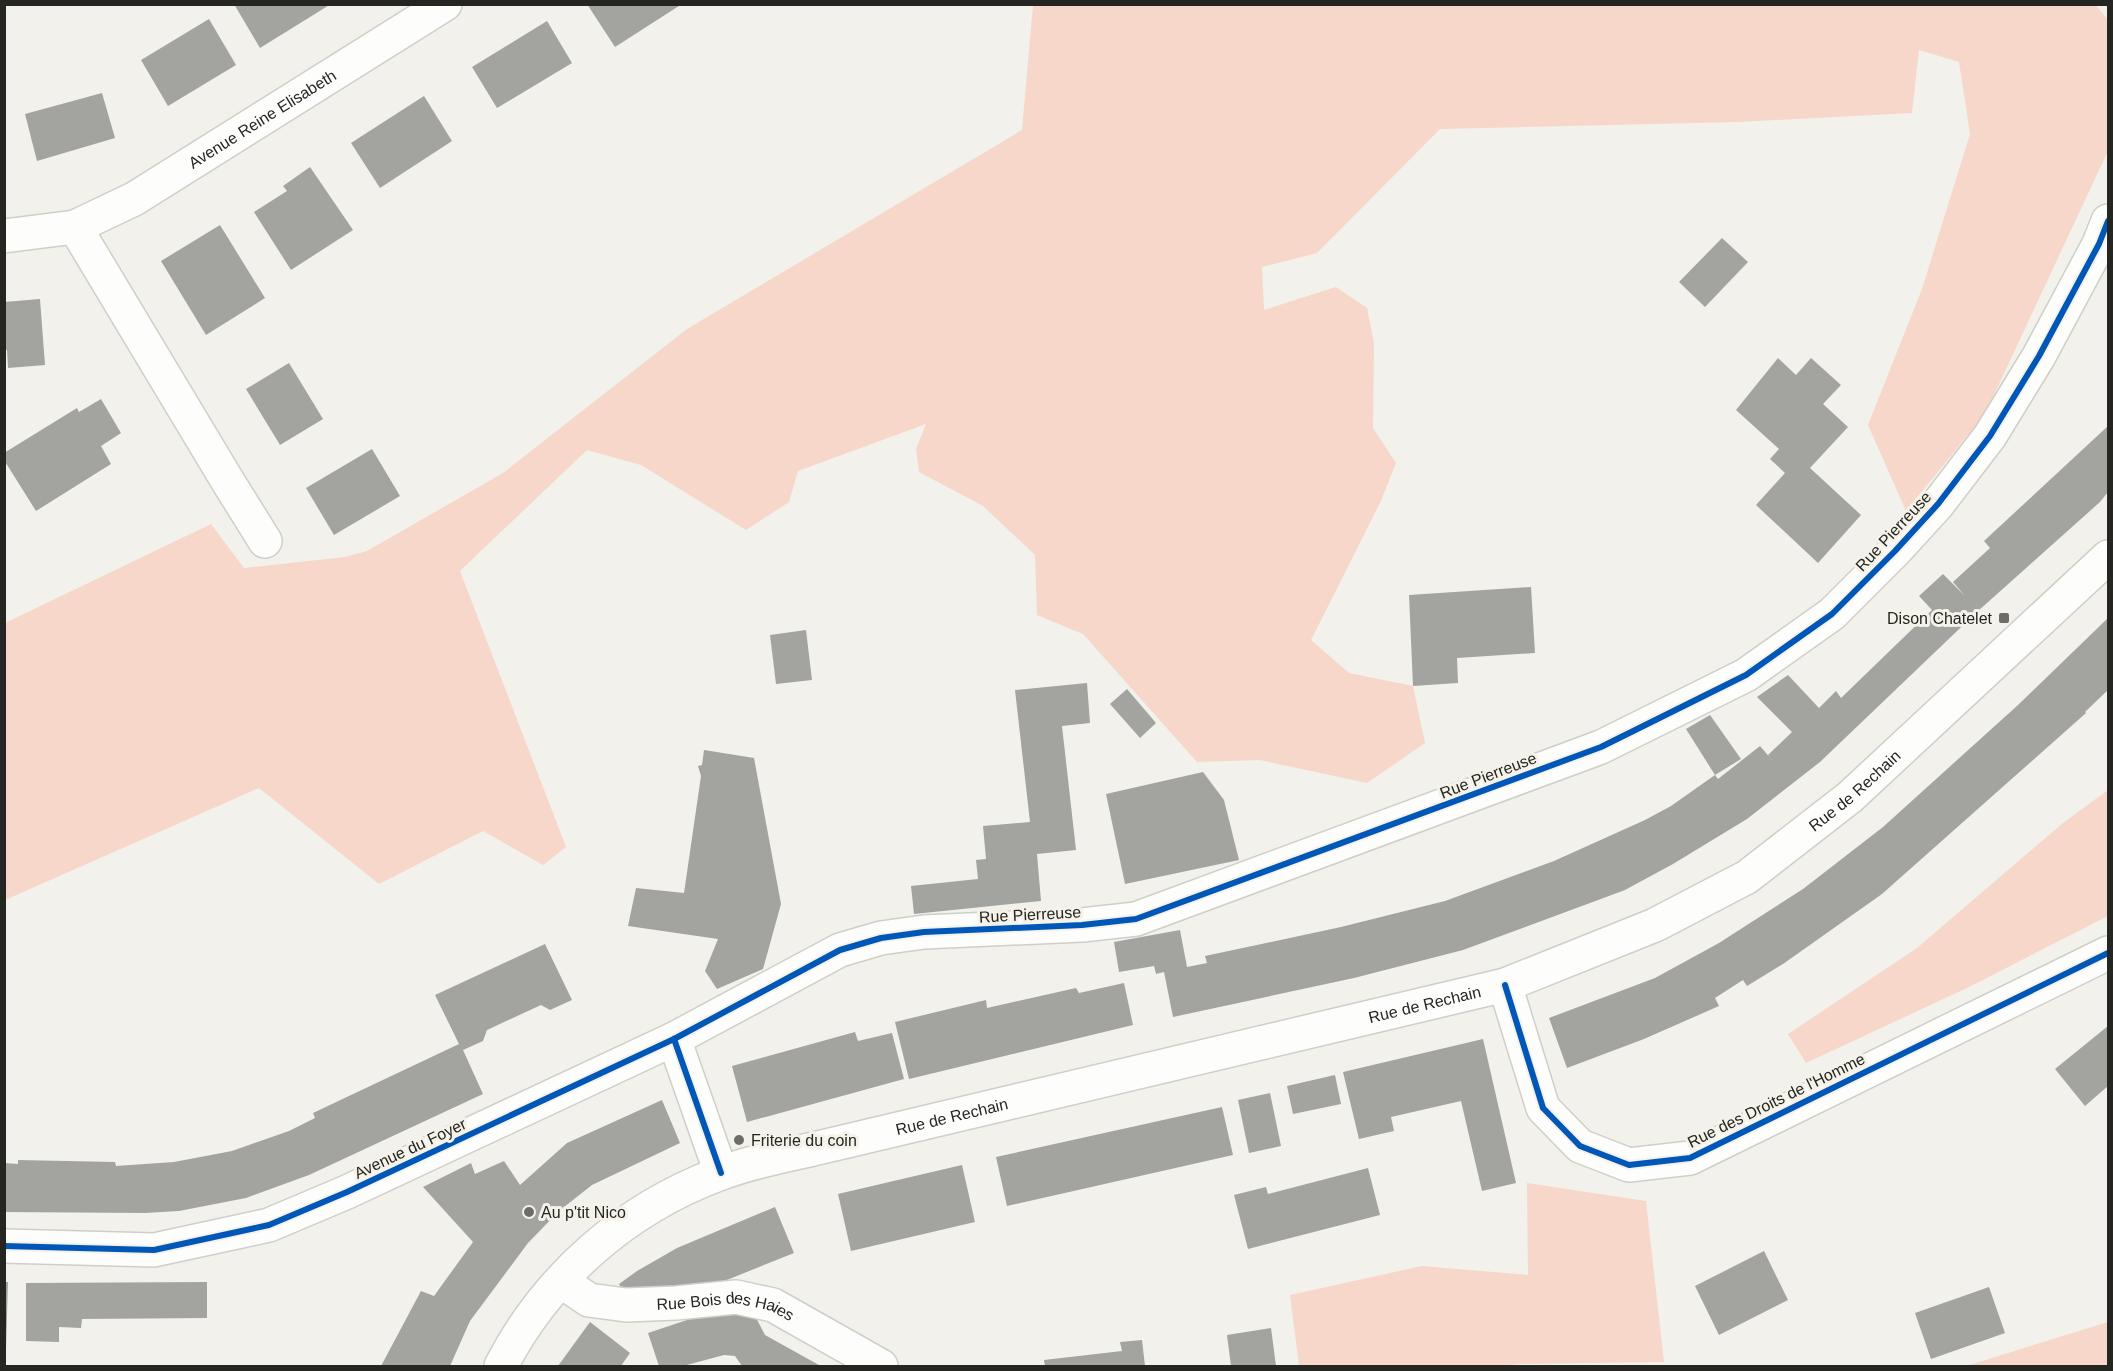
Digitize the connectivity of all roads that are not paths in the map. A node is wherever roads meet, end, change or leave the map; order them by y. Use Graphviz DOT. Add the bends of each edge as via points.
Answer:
graph roads {
  1 [pos="446,4"];
  2 [pos="2109,221"];
  3 [pos="75,227"];
  4 [pos="4,236"];
  5 [pos="266,541"];
  6 [pos="2109,557"];
  7 [pos="2109,953"];
  8 [pos="1505,985"];
  9 [pos="674,1039"];
  10 [pos="721,1173"];
  11 [pos="4,1246"];
  12 [pos="561,1281"];
  13 [pos="501,1366"];
  14 [pos="881,1366"];
  1 -- 3 [label="street, Avenue Reine Elisabeth" via="134,199"];
  2 -- 9 [label="street, Rue Pierreuse" via="2033,366 1990,436 1938,504 1832,614 1746,675 1601,747 1136,918 881,938 840,950"];
  3 -- 4 [label="street, Avenue Reine Elisabeth"];
  3 -- 5 [label="street"];
  6 -- 8 [label="street, Rue de Rechain" via="1850,797 1747,877 1655,925"];
  7 -- 8 [label="street, Rue des Droits de l'Homme" via="1690,1158 1629,1165 1580,1146 1543,1108"];
  8 -- 10 [label="street, Rue de Rechain"];
  9 -- 10 [label="street"];
  9 -- 11 [label="street, Avenue du Foyer" via="269,1225 154,1250"];
  10 -- 12 [label="street, Rue de Rechain" via="654,1203 619,1226"];
  12 -- 13 [label="street, Rue de Rechain" via="531,1316"];
  12 -- 14 [label="street, Rue Bois des Haies" via="589,1300 626,1305 736,1297 773,1305"];
}
